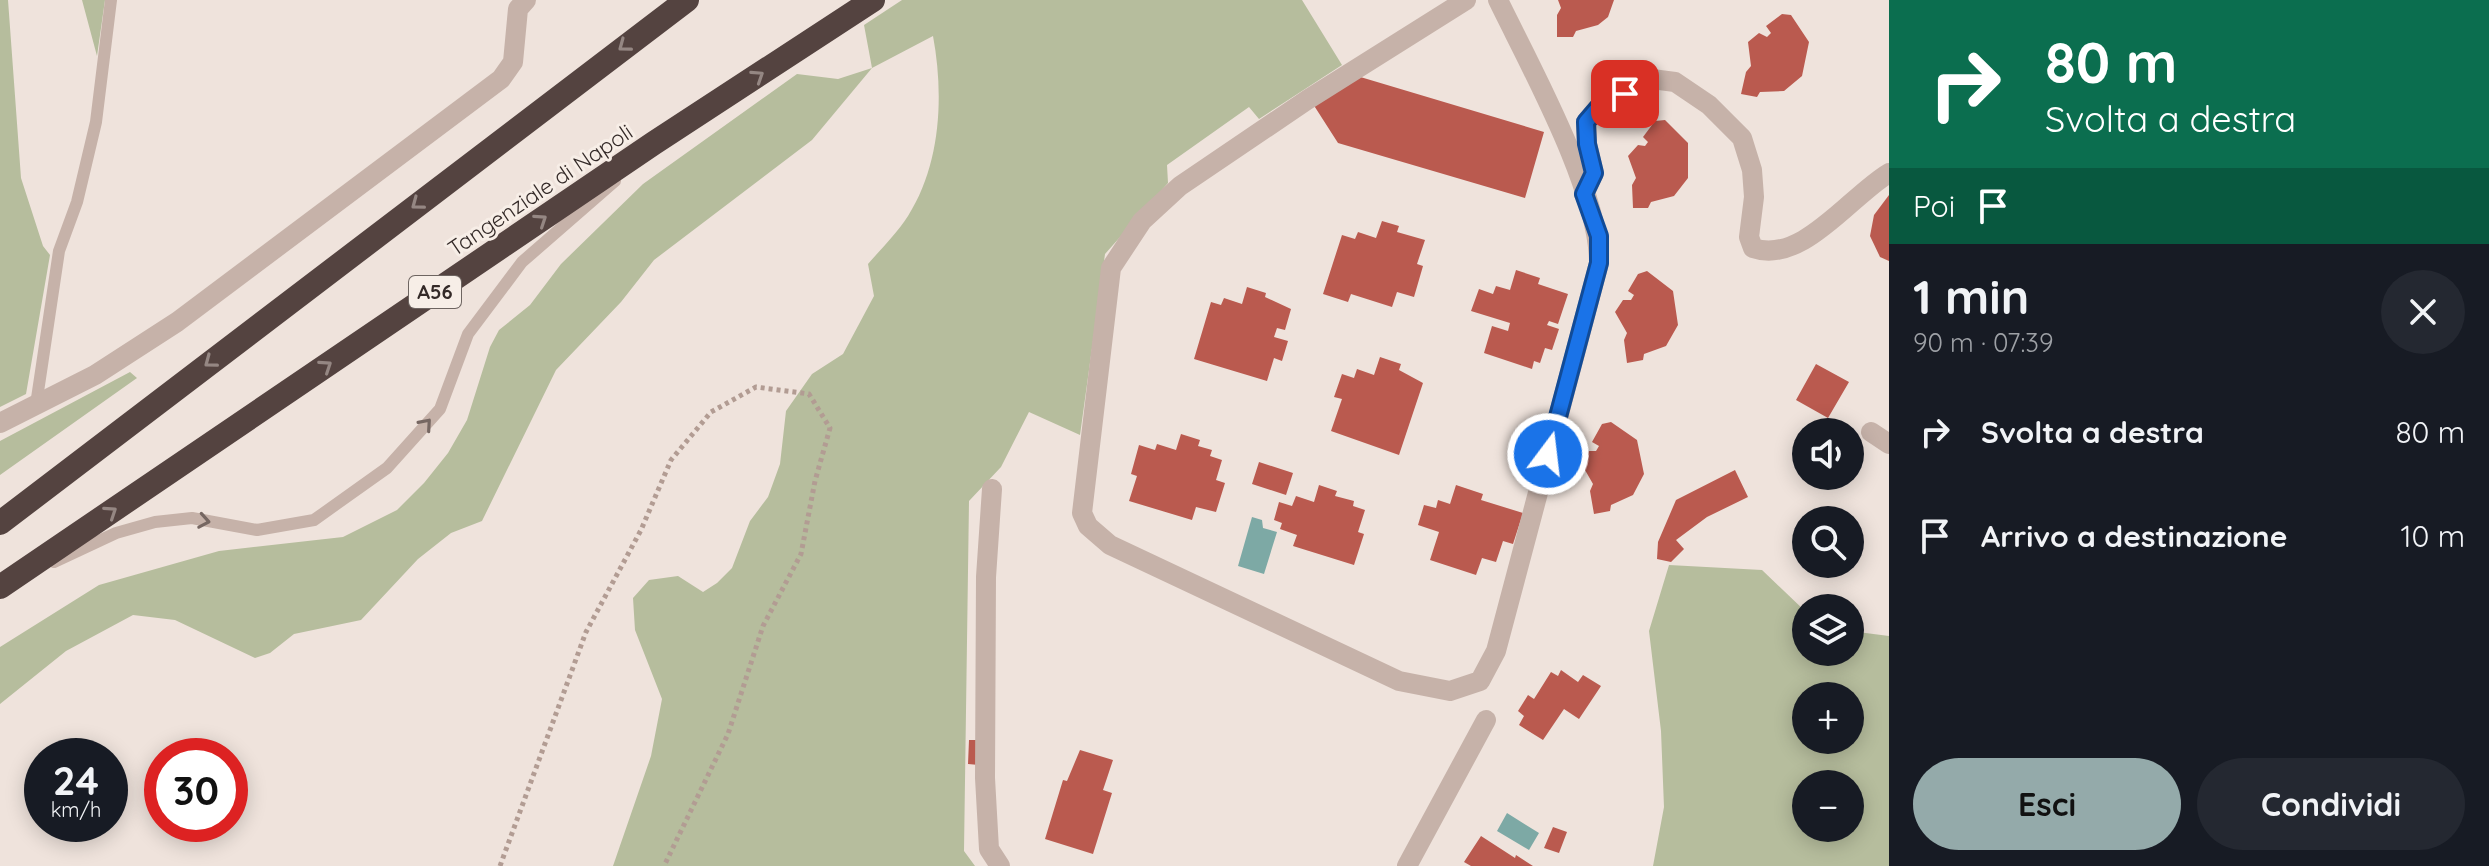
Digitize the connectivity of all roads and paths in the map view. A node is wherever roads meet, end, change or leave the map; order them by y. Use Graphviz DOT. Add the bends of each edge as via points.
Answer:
graph roads {
  1 [pos="111,0"];
  2 [pos="687,0"];
  3 [pos="873,0"];
  4 [pos="1466,0"];
  5 [pos="1498,0"];
  6 [pos="521,3"];
  7 [pos="654,143"];
  8 [pos="1889,173"];
  9 [pos="1584,194"];
  10 [pos="36,405"];
  11 [pos="0,423"];
  12 [pos="1871,432"];
  13 [pos="1889,444"];
  14 [pos="992,489"];
  15 [pos="0,523"];
  16 [pos="0,587"];
  17 [pos="1486,720"];
  18 [pos="500,866"];
  19 [pos="664,866"];
  20 [pos="1000,866"];
  21 [pos="1407,866"];
  1 -- 10 [label="lane" via="96,122 59,251"];
  2 -- 15 [label="highway, one-way"];
  7 -- 3 [label="highway, Tangenziale di Napoli / A56, one-way"];
  4 -- 9 [label="street" via="1191,178 1142,221 1111,268 1082,513 1088,526 1110,545 1399,681 1450,691 1480,681 1496,651 1599,263 1599,236"];
  5 -- 9 [label="street"];
  6 -- 10 [label="street" via="513,62 501,79 177,322 95,375"];
  16 -- 7 [label="highway, Tangenziale di Napoli / A56, one-way"];
  16 -- 7 [label="lane, one-way" via="116,533 155,522 192,518 257,530 314,520 387,468 440,409 468,334 522,262"];
  8 -- 9 [label="street" via="1831,221 1786,250 1765,253 1753,248 1749,237 1753,183 1742,138 1709,105 1675,82 1652,79 1598,108 1586,122 1594,173"];
  10 -- 11 [label="street"];
  12 -- 13 [label="street"];
  14 -- 20 [label="street" via="985,778 989,849"];
  17 -- 21 [label="street"];
  18 -- 19 [label="path" via="586,632 641,530 671,460 711,412 756,387 809,394 830,428 801,554 763,626 728,734"];
}
